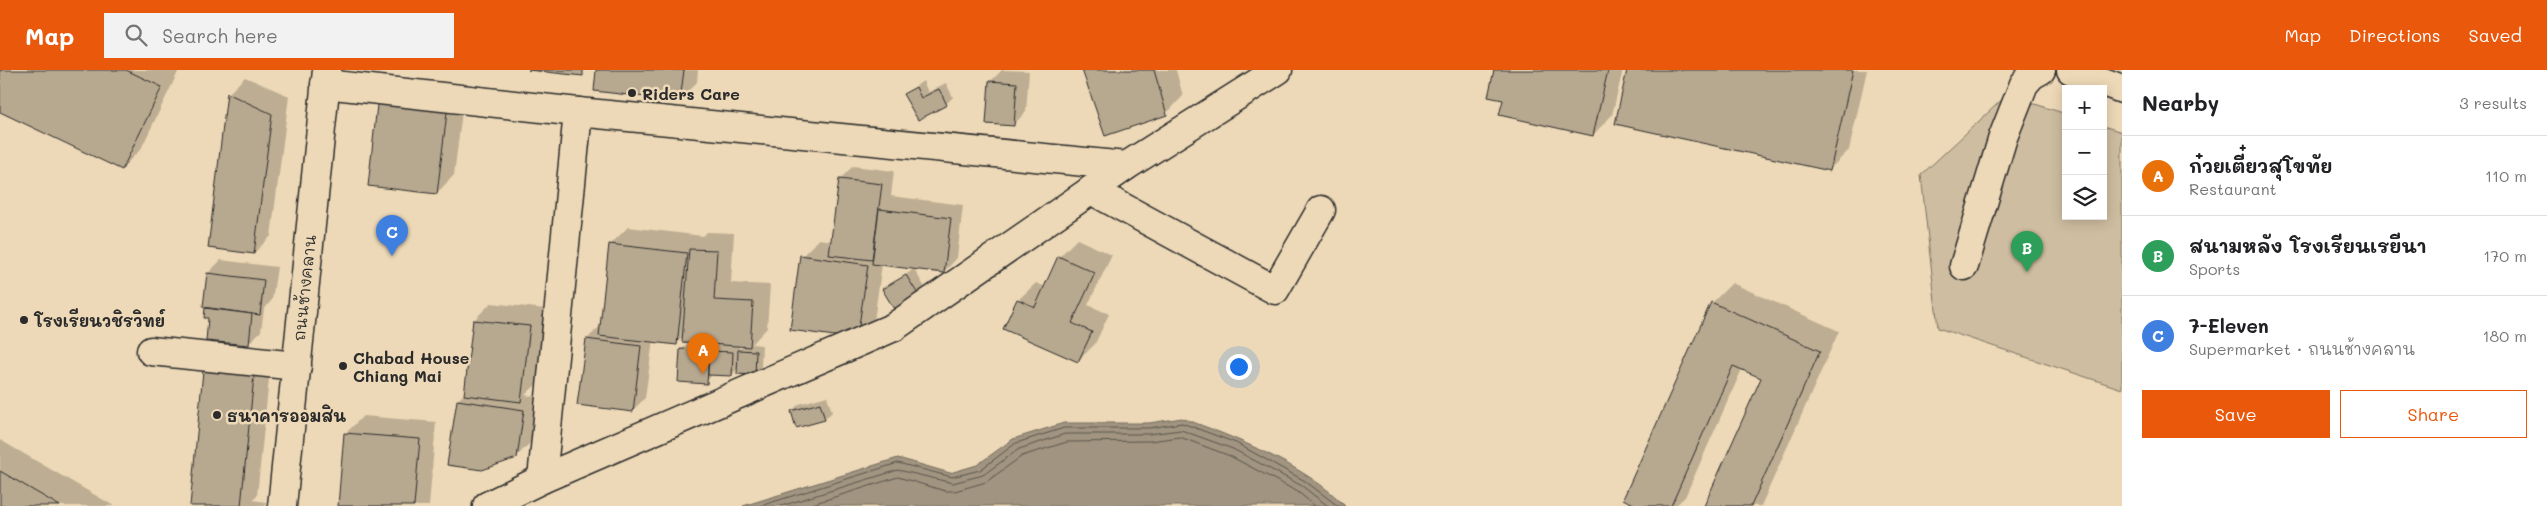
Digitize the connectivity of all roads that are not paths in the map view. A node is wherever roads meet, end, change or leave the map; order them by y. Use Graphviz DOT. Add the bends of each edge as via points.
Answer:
graph roads {
  1 [pos="1278,70"];
  2 [pos="2042,70"];
  3 [pos="2071,70"];
  4 [pos="326,77"];
  5 [pos="2122,88"];
  6 [pos="578,112"];
  7 [pos="1126,166"];
  8 [pos="1091,190"];
  9 [pos="1321,210"];
  10 [pos="1964,266"];
  11 [pos="151,351"];
  12 [pos="297,366"];
  13 [pos="542,479"];
  14 [pos="282,506"];
  15 [pos="487,506"];
  1 -- 7 [label="street"];
  2 -- 10 [label="street" via="2024,84 2003,137"];
  3 -- 5 [label="street"];
  4 -- 6 [label="street"];
  4 -- 12 [label="street, ถนนช้างคลาน"];
  6 -- 7 [label="street"];
  6 -- 13 [label="street"];
  7 -- 8 [label="street"];
  8 -- 9 [label="street" via="1275,290"];
  8 -- 13 [label="street" via="894,328"];
  11 -- 12 [label="street"];
  12 -- 14 [label="street, ถนนช้างคลาน"];
  13 -- 15 [label="street"];
}
